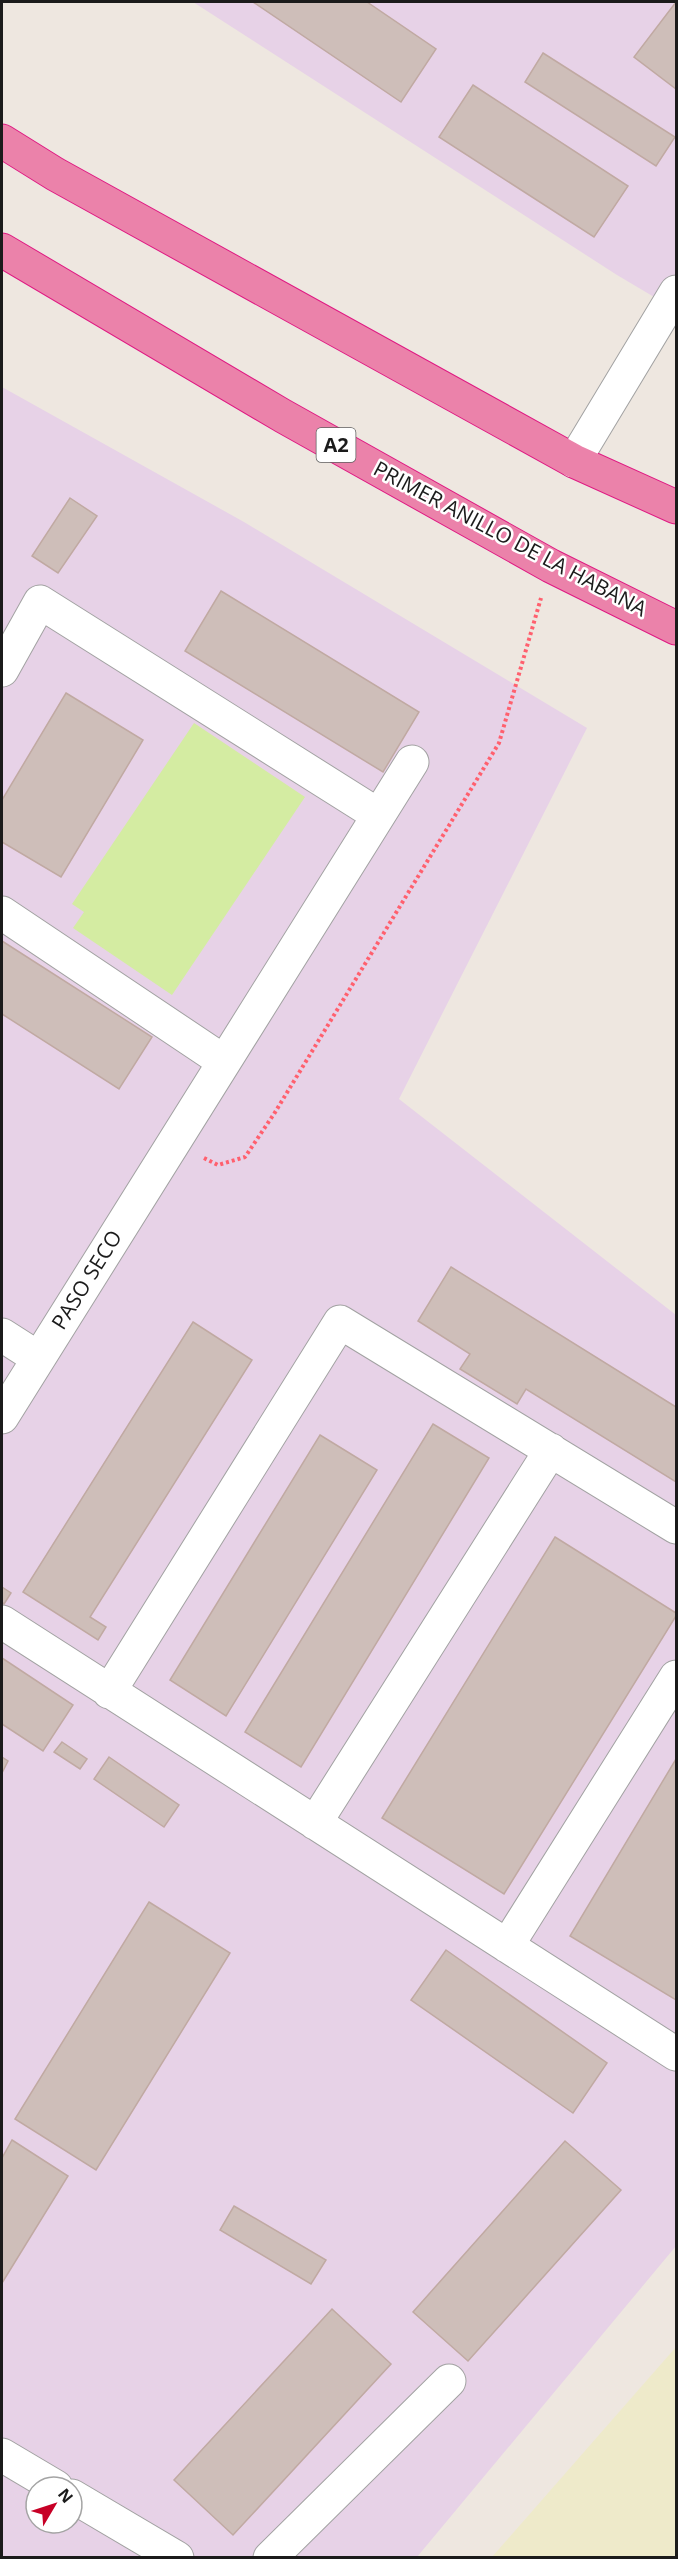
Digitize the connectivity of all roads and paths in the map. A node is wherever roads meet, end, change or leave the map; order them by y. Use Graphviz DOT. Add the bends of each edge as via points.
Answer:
graph roads {
  1 [pos="2,141"];
  2 [pos="2,250"];
  3 [pos="676,292"];
  4 [pos="574,461"];
  5 [pos="676,507"];
  6 [pos="550,566"];
  7 [pos="676,628"];
  8 [pos="2,670"];
  9 [pos="412,762"];
  10 [pos="378,815"];
  11 [pos="2,913"];
  12 [pos="223,1061"];
  13 [pos="172,1143"];
  14 [pos="2,1335"];
  15 [pos="38,1358"];
  16 [pos="2,1417"];
  17 [pos="550,1450"];
  18 [pos="676,1527"];
  19 [pos="2,1622"];
  20 [pos="676,1677"];
  21 [pos="109,1692"];
  22 [pos="315,1823"];
  23 [pos="507,1946"];
  24 [pos="676,2054"];
  25 [pos="449,2381"];
  26 [pos="2,2455"];
  27 [pos="36,2475"];
  28 [pos="84,2503"];
  29 [pos="177,2558"];
  30 [pos="270,2558"];
  1 -- 4 [label="highway"];
  2 -- 6 [label="highway, PRIMER ANILLO DE LA HABANA / A2" via="283,416"];
  3 -- 4 [label="street"];
  4 -- 5 [label="highway"];
  6 -- 7 [label="highway, PRIMER ANILLO DE LA HABANA / A2"];
  6 -- 13 [label="path" via="499,743 274,1114 245,1157 218,1165"];
  8 -- 10 [label="street" via="40,602"];
  9 -- 10 [label="street, PASO SECO"];
  10 -- 12 [label="street, PASO SECO"];
  11 -- 12 [label="street"];
  12 -- 13 [label="street, PASO SECO"];
  13 -- 15 [label="street, PASO SECO"];
  14 -- 15 [label="street"];
  15 -- 16 [label="street, PASO SECO"];
  17 -- 18 [label="street"];
  17 -- 21 [label="street" via="340,1322"];
  17 -- 22 [label="street"];
  19 -- 21 [label="street"];
  20 -- 23 [label="street"];
  21 -- 22 [label="street"];
  22 -- 23 [label="street"];
  23 -- 24 [label="street"];
  25 -- 30 [label="street"];
  26 -- 27 [label="street"];
  28 -- 29 [label="street"];
}
